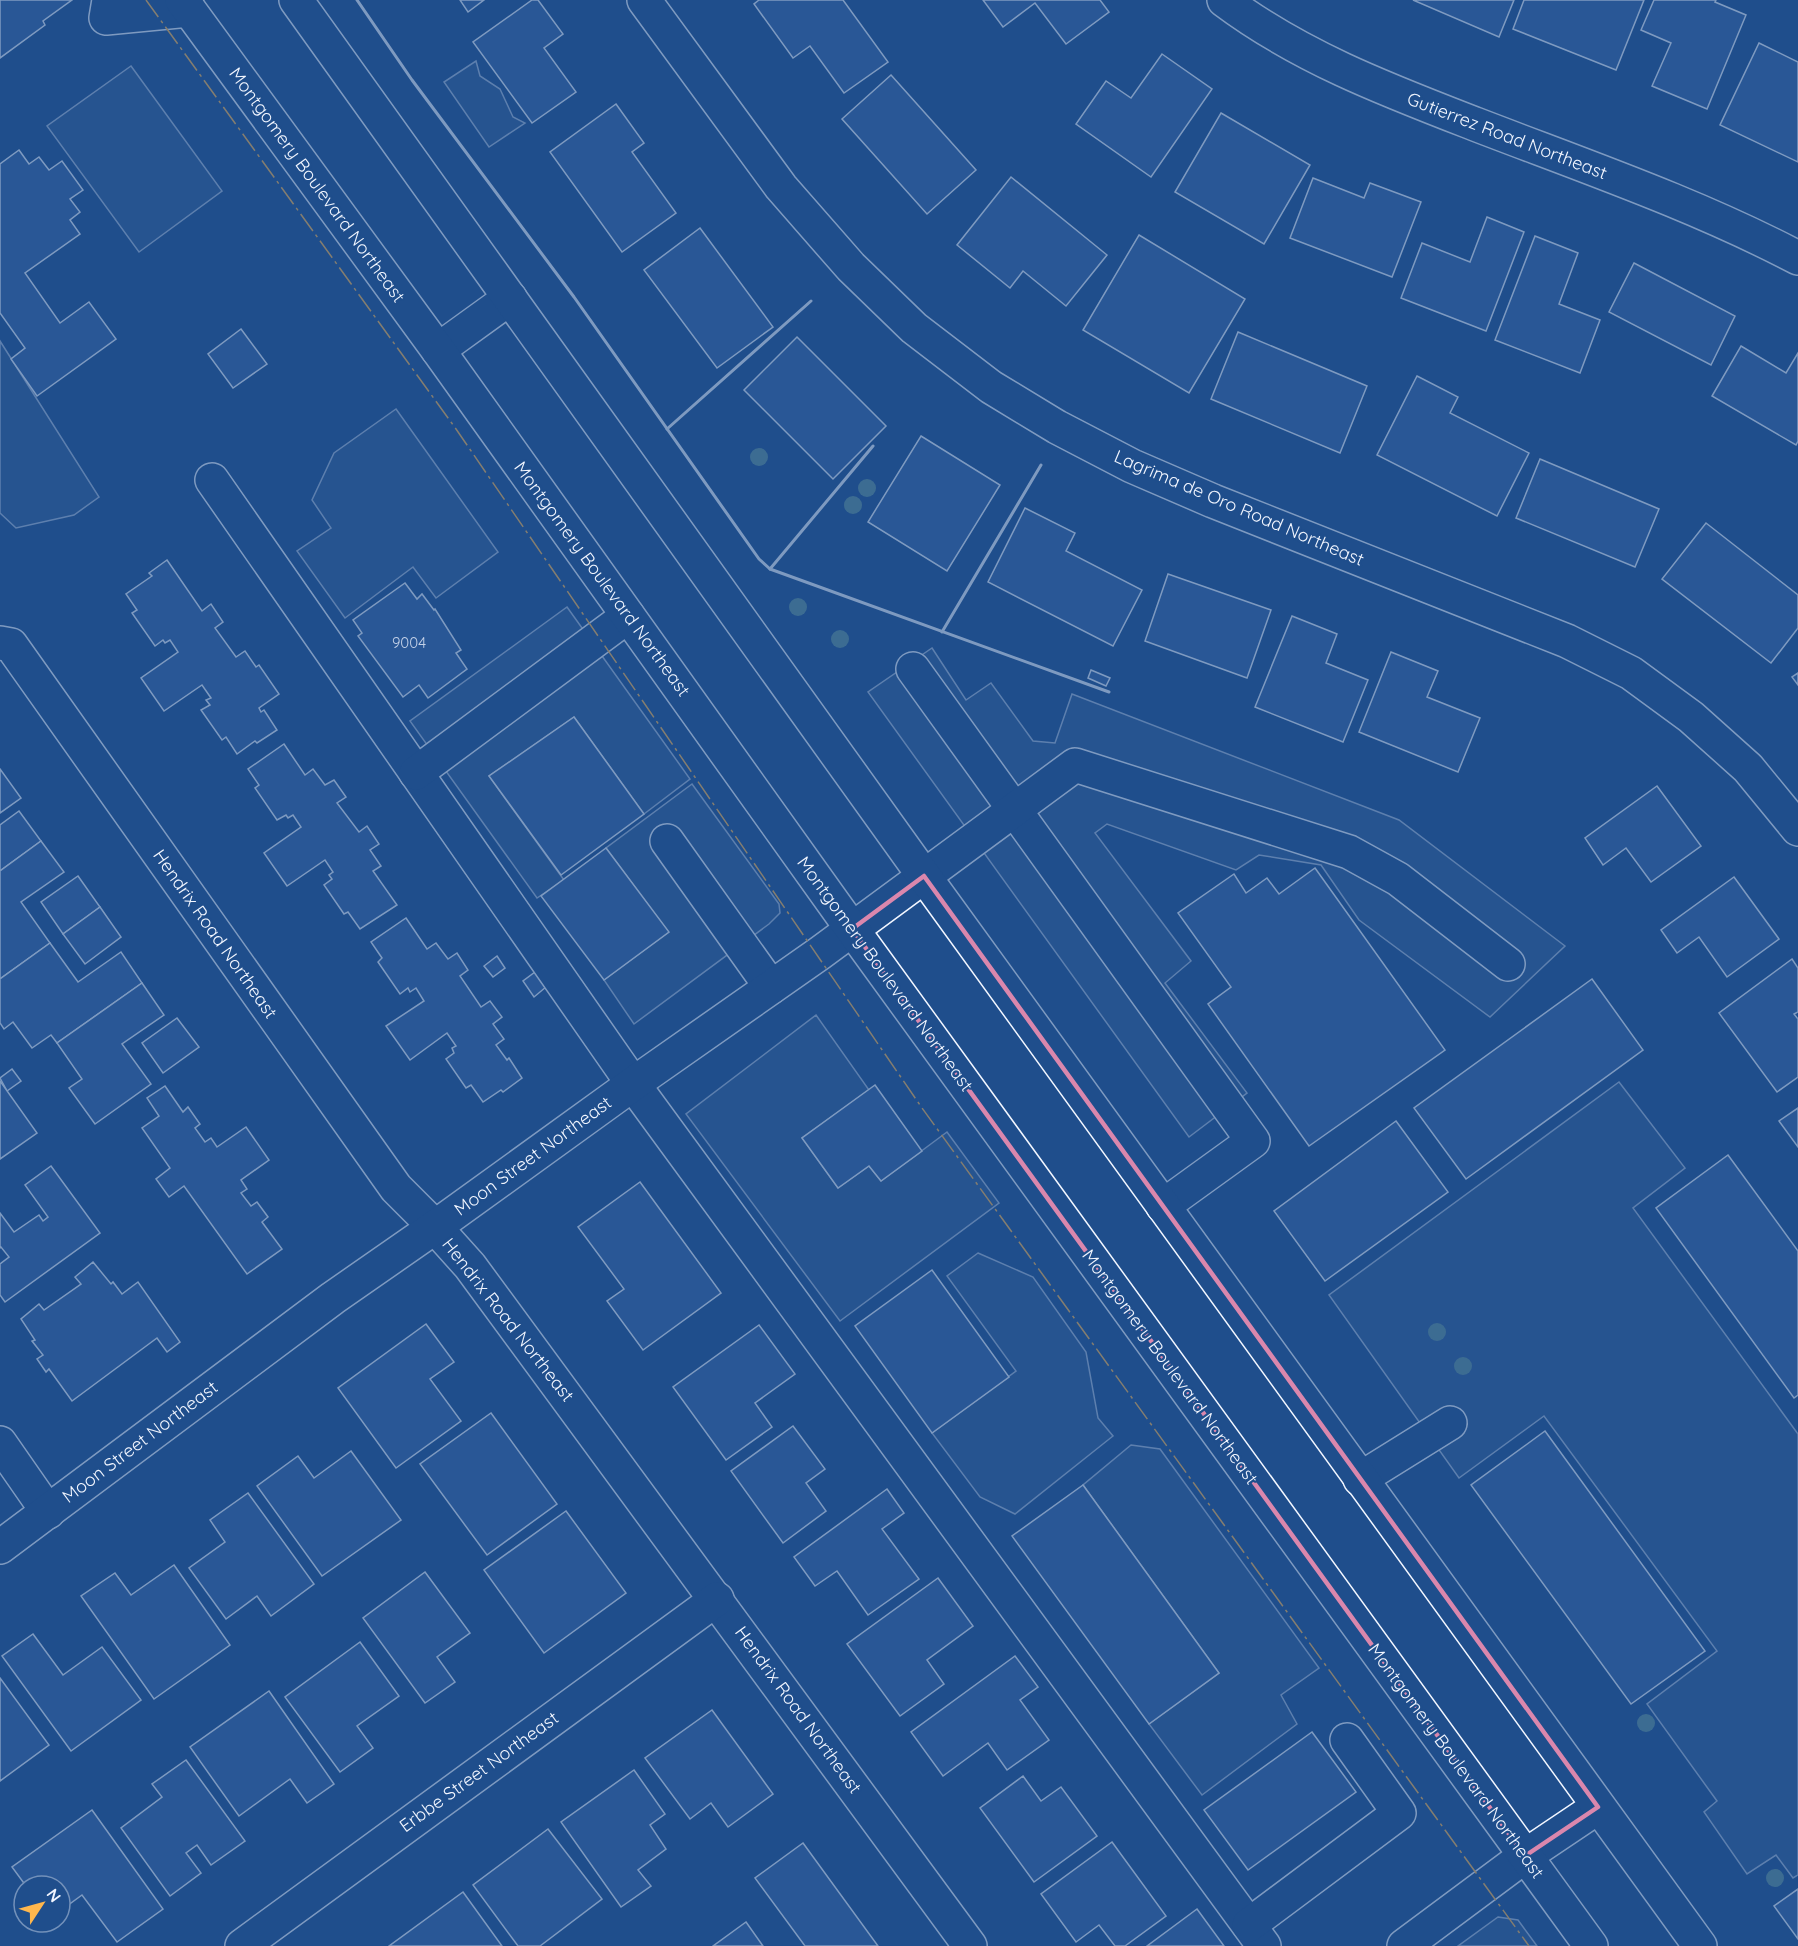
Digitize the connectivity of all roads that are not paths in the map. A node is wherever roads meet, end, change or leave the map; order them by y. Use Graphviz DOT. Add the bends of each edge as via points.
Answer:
graph roads {
  1 [pos="109,0"];
  2 [pos="296,0"];
  3 [pos="644,0"];
  4 [pos="1224,0"];
  5 [pos="185,5"];
  6 [pos="1798,258"];
  7 [pos="510,298"];
  8 [pos="438,350"];
  9 [pos="212,480"];
  10 [pos="628,616"];
  11 [pos="0,643"];
  12 [pos="913,669"];
  13 [pos="416,773"];
  14 [pos="1014,810"];
  15 [pos="1798,829"];
  16 [pos="667,841"];
  17 [pos="924,876"];
  18 [pos="852,929"];
  19 [pos="1508,964"];
  20 [pos="771,987"];
  21 [pos="633,1084"];
  22 [pos="1163,1206"];
  23 [pos="435,1227"];
  24 [pos="1450,1424"];
  25 [pos="0,1443"];
  26 [pos="1360,1479"];
  27 [pos="48,1512"];
  28 [pos="0,1547"];
  29 [pos="717,1599"];
  30 [pos="1347,1740"];
  31 [pos="1598,1807"];
  32 [pos="1526,1856"];
  33 [pos="1256,1936"];
  34 [pos="242,1946"];
  35 [pos="970,1946"];
  36 [pos="1404,1946"];
  37 [pos="1591,1946"];
  38 [pos="1700,1946"];
  1 -- 5 [label="street" via="106,18"];
  2 -- 7 [label="street"];
  3 -- 15 [label="street, Lagrima de Oro Road Northeast" via="781,187 851,267 914,328 991,387 1132,466 1567,641 1631,673 1691,717 1748,768"];
  4 -- 6 [label="street, Gutierrez Road Northeast" via="1256,24 1375,86 1668,197"];
  5 -- 8 [label="street, Montgomery Boulevard Northeast"];
  7 -- 8 [label="street"];
  7 -- 17 [label="street"];
  8 -- 10 [label="street, Montgomery Boulevard Northeast"];
  9 -- 13 [label="street"];
  10 -- 13 [label="street"];
  10 -- 18 [label="street, Montgomery Boulevard Northeast"];
  11 -- 23 [label="street, Hendrix Road Northeast" via="10,645 396,1188"];
  12 -- 14 [label="street"];
  13 -- 21 [label="street"];
  14 -- 17 [label="street, Moon Street Northeast"];
  14 -- 19 [label="street, Moon Street Northeast" via="1075,765 1349,852 1398,879"];
  14 -- 22 [label="street" via="1253,1141"];
  16 -- 20 [label="street"];
  17 -- 18 [label="street, Moon Street Northeast"];
  17 -- 22 [label="street"];
  18 -- 20 [label="street, Moon Street Northeast"];
  18 -- 32 [label="street, Montgomery Boulevard Northeast"];
  20 -- 21 [label="street, Moon Street Northeast"];
  21 -- 23 [label="street, Moon Street Northeast"];
  21 -- 33 [label="street"];
  22 -- 26 [label="street"];
  23 -- 27 [label="street, Moon Street Northeast" via="323,1305"];
  23 -- 29 [label="street, Hendrix Road Northeast" via="470,1266"];
  24 -- 26 [label="street"];
  25 -- 27 [label="street"];
  26 -- 31 [label="street"];
  27 -- 28 [label="street, Moon Street Northeast"];
  29 -- 34 [label="street, Erbbe Street Northeast"];
  29 -- 35 [label="street, Hendrix Road Northeast"];
  30 -- 33 [label="street" via="1399,1813"];
  31 -- 32 [label="street"];
  31 -- 38 [label="street"];
  32 -- 36 [label="street"];
  32 -- 37 [label="street, Montgomery Boulevard Northeast"];
}
